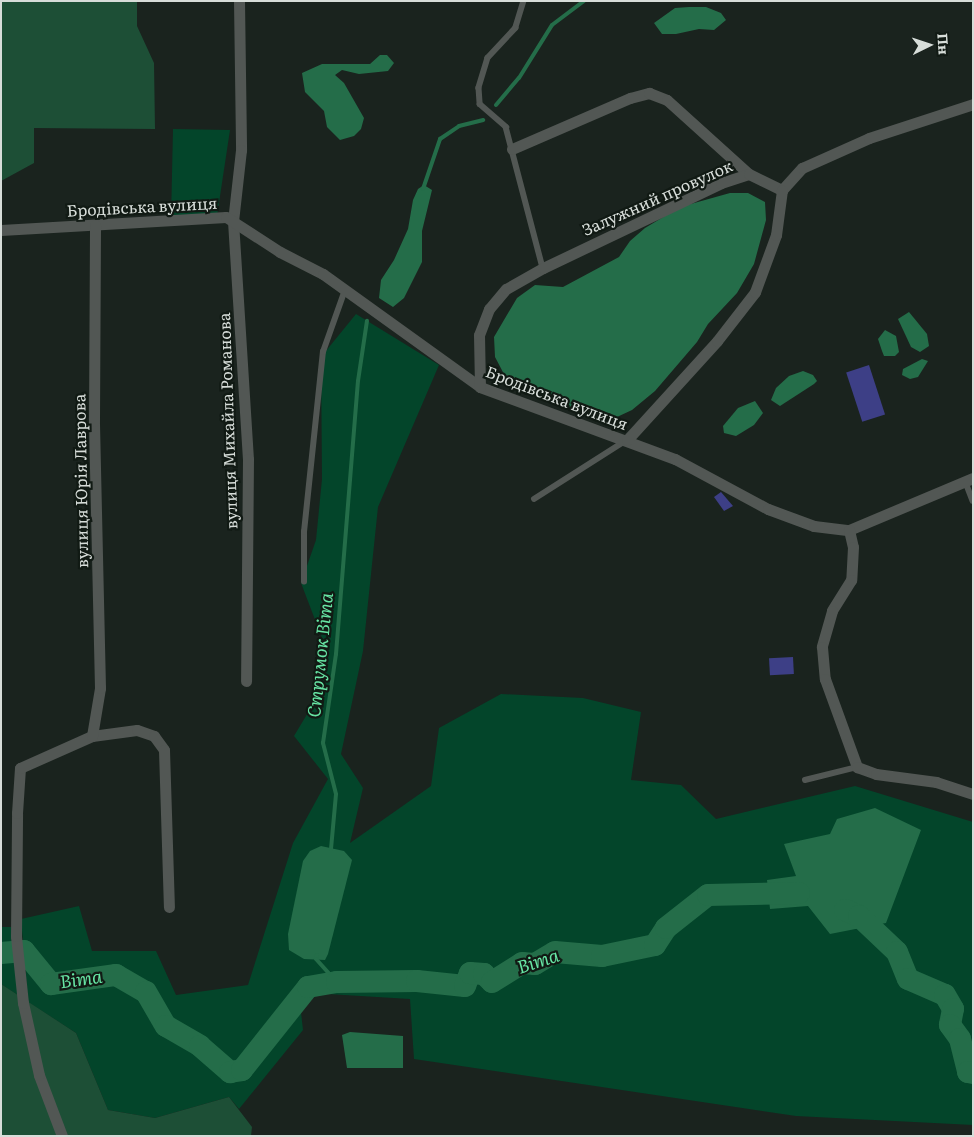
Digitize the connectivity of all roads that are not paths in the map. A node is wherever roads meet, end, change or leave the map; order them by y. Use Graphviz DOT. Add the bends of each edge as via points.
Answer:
graph roads {
  1 [pos="239,1"];
  2 [pos="524,1"];
  3 [pos="973,104"];
  4 [pos="512,149"];
  5 [pos="749,174"];
  6 [pos="782,190"];
  7 [pos="233,221"];
  8 [pos="96,225"];
  9 [pos="1,230"];
  10 [pos="543,268"];
  11 [pos="345,290"];
  12 [pos="480,387"];
  13 [pos="627,440"];
  14 [pos="969,479"];
  15 [pos="534,499"];
  16 [pos="973,501"];
  17 [pos="849,530"];
  18 [pos="304,582"];
  19 [pos="246,681"];
  20 [pos="92,736"];
  21 [pos="857,767"];
  22 [pos="805,780"];
  23 [pos="973,794"];
  24 [pos="168,907"];
  25 [pos="62,1136"];
  1 -- 7 [label="street, вулиця Михайла Романова" via="241,150"];
  2 -- 4 [label="lane" via="516,28 488,58 479,88 480,104 506,127"];
  3 -- 6 [label="street" via="869,138 802,168"];
  4 -- 5 [label="street" via="630,98 649,93 666,100"];
  4 -- 10 [label="lane"];
  5 -- 6 [label="street, Залужний провулок"];
  5 -- 10 [label="street, Залужний провулок" via="673,205"];
  6 -- 13 [label="street" via="776,235 755,292 717,341"];
  7 -- 8 [label="street, Бродівська вулиця" via="217,216"];
  7 -- 11 [label="street, Бродівська вулиця"];
  7 -- 19 [label="street, вулиця Михайла Романова" via="248,459"];
  8 -- 9 [label="street, Бродівська вулиця"];
  8 -- 20 [label="street, вулиця Юрія Лаврова" via="94,421 100,688"];
  10 -- 12 [label="street, Залужний провулок" via="506,290 489,309 479,335"];
  11 -- 12 [label="street, Бродівська вулиця"];
  11 -- 18 [label="lane" via="323,352 304,532"];
  12 -- 13 [label="street, Бродівська вулиця"];
  13 -- 15 [label="lane"];
  13 -- 17 [label="street, Бродівська вулиця" via="675,459 768,510 814,526"];
  14 -- 16 [label="lane"];
  14 -- 17 [label="street, Бродівська вулиця"];
  17 -- 21 [label="street" via="853,547 851,580 832,611 822,647 825,679"];
  20 -- 24 [label="street" via="137,730 154,736 164,750"];
  20 -- 25 [label="street" via="20,768 16,936 23,1003 39,1075"];
  21 -- 22 [label="lane"];
  21 -- 23 [label="street" via="876,774 936,782"];
}
